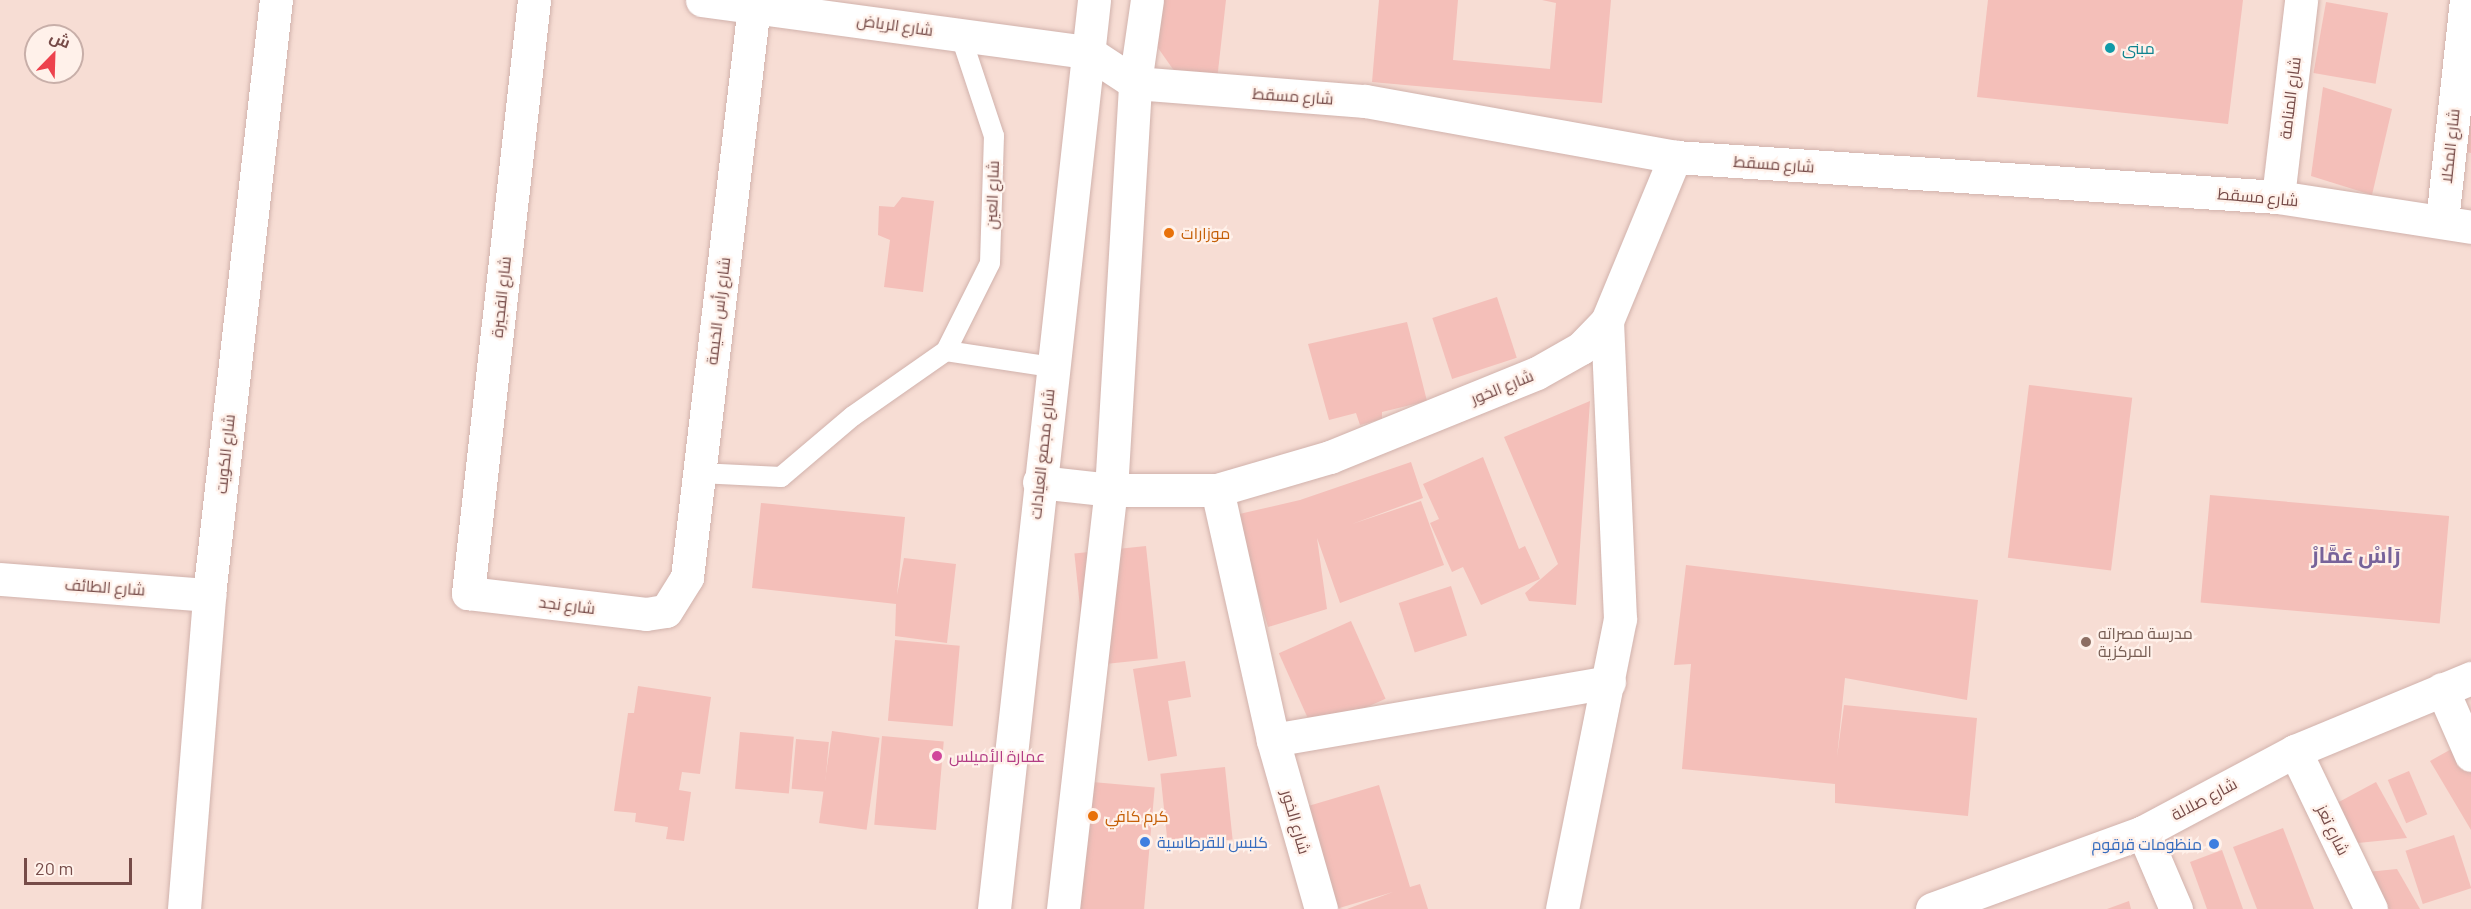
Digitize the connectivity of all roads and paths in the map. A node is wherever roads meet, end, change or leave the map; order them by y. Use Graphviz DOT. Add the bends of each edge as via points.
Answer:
graph roads {
  1 [pos="276,0"];
  2 [pos="534,0"];
  3 [pos="702,0"];
  4 [pos="1094,0"];
  5 [pos="1146,0"];
  6 [pos="2301,0"];
  7 [pos="2466,0"];
  8 [pos="754,6"];
  9 [pos="960,34"];
  10 [pos="1088,52"];
  11 [pos="1135,83"];
  12 [pos="1675,157"];
  13 [pos="2278,197"];
  14 [pos="2456,224"];
  15 [pos="1607,321"];
  16 [pos="946,351"];
  17 [pos="1052,367"];
  18 [pos="699,473"];
  19 [pos="1039,482"];
  20 [pos="1111,490"];
  21 [pos="1217,490"];
  22 [pos="0,579"];
  23 [pos="468,593"];
  24 [pos="209,595"];
  25 [pos="666,611"];
  26 [pos="1609,682"];
  27 [pos="2456,684"];
  28 [pos="1272,740"];
  29 [pos="2295,751"];
  30 [pos="2471,755"];
  31 [pos="2143,832"];
  32 [pos="184,909"];
  33 [pos="994,909"];
  34 [pos="1063,909"];
  35 [pos="1321,909"];
  36 [pos="1562,909"];
  37 [pos="1932,909"];
  38 [pos="2176,909"];
  39 [pos="2371,909"];
  1 -- 24 [label="street, شارع الكويت"];
  2 -- 23 [label="street, شارع الفجيرة"];
  3 -- 8 [label="street, شارع الرياض"];
  4 -- 10 [label="street, شارع مجمع العيادات"];
  5 -- 11 [label="street"];
  6 -- 13 [label="street, شارع المنامة"];
  7 -- 14 [label="street, شارع المكلا"];
  8 -- 9 [label="street, شارع الرياض"];
  8 -- 18 [label="street, شارع رأس الخيمة"];
  9 -- 10 [label="street, شارع الرياض"];
  9 -- 16 [label="lane, شارع العين" via="994,136 990,263"];
  10 -- 11 [label="street, شارع مسقط"];
  10 -- 17 [label="street, شارع مجمع العيادات"];
  11 -- 12 [label="street, شارع مسقط" via="1365,101"];
  11 -- 20 [label="street"];
  12 -- 13 [label="street, شارع مسقط"];
  12 -- 15 [label="street, شارع الخور"];
  13 -- 14 [label="street, شارع مسقط"];
  15 -- 21 [label="street, شارع الخور" via="1581,348 1537,373 1330,457"];
  15 -- 26 [label="street" via="1620,618"];
  16 -- 17 [label="lane"];
  16 -- 18 [label="lane" via="853,416 781,477"];
  17 -- 19 [label="street, شارع مجمع العيادات"];
  18 -- 25 [label="street, شارع رأس الخيمة" via="687,577"];
  19 -- 20 [label="street, شارع الخور"];
  19 -- 33 [label="street, شارع مجمع العيادات"];
  20 -- 21 [label="street, شارع الخور"];
  20 -- 34 [label="street"];
  21 -- 28 [label="street, شارع الخور"];
  22 -- 24 [label="street, شارع الطائف"];
  23 -- 25 [label="street, شارع نجد" via="646,614"];
  24 -- 32 [label="street, شارع الكويت"];
  26 -- 28 [label="street"];
  26 -- 36 [label="street"];
  27 -- 29 [label="street, شارع صلالة"];
  27 -- 30 [label="street"];
  28 -- 35 [label="street, شارع الخور"];
  29 -- 31 [label="street, شارع صلالة"];
  29 -- 39 [label="street, شارع تعز"];
  31 -- 37 [label="street, شارع صلالة"];
  31 -- 38 [label="street"];
}
